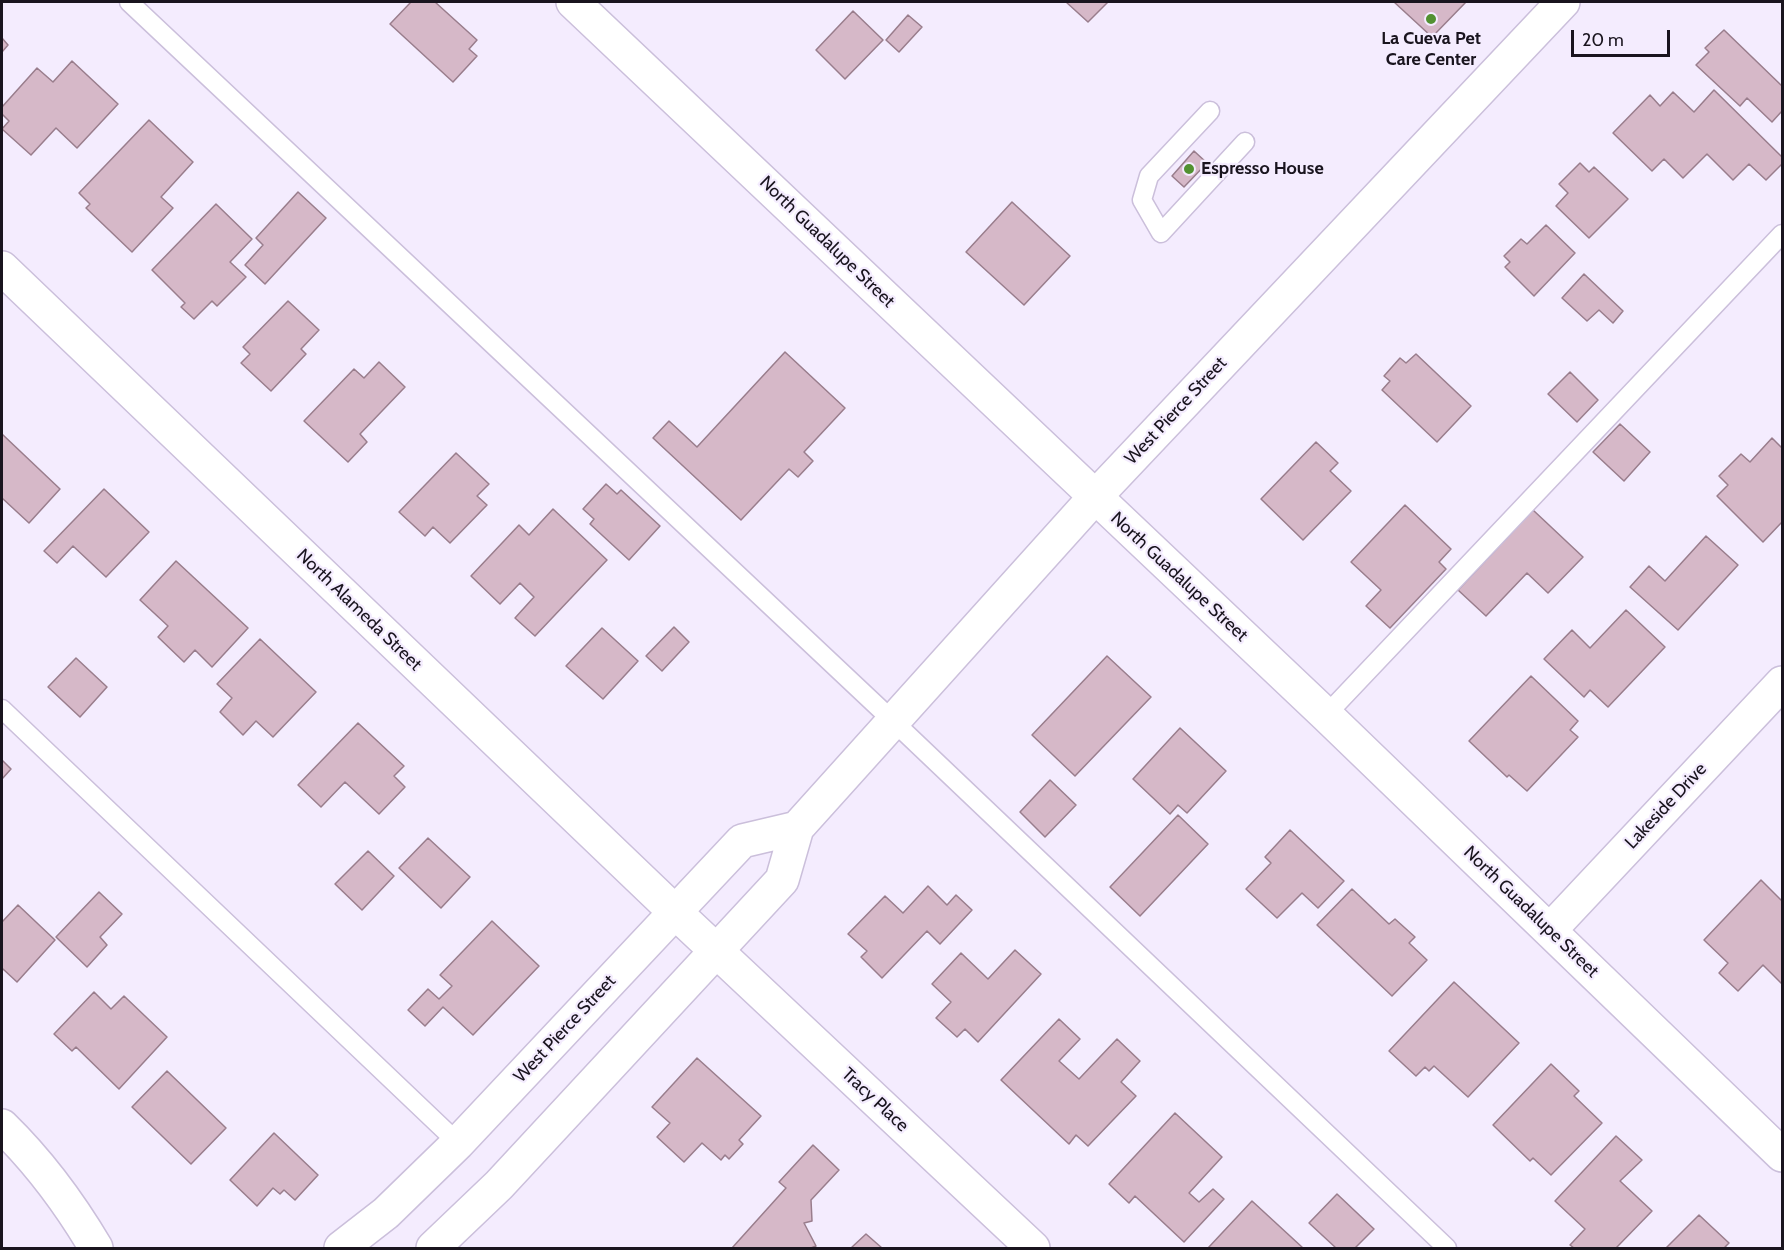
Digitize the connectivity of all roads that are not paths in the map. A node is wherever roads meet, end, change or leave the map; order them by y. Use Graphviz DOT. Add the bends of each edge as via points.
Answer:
graph roads {
  1 [pos="129,2"];
  2 [pos="573,2"];
  3 [pos="1563,2"];
  4 [pos="1210,111"];
  5 [pos="1245,142"];
  6 [pos="1782,234"];
  7 [pos="2,268"];
  8 [pos="1095,497"];
  9 [pos="1782,683"];
  10 [pos="2,710"];
  11 [pos="1326,715"];
  12 [pos="893,721"];
  13 [pos="796,828"];
  14 [pos="675,912"];
  15 [pos="1550,930"];
  16 [pos="718,951"];
  17 [pos="2,1126"];
  18 [pos="458,1143"];
  19 [pos="1782,1155"];
  20 [pos="96,1248"];
  21 [pos="341,1248"];
  22 [pos="433,1248"];
  23 [pos="1033,1248"];
  24 [pos="1447,1248"];
  1 -- 12 [label="lane"];
  2 -- 8 [label="main road, North Guadalupe Street"];
  3 -- 8 [label="main road, West Pierce Street"];
  4 -- 5 [label="lane" via="1149,176 1142,200 1161,233"];
  6 -- 11 [label="lane"];
  7 -- 14 [label="main road, North Alameda Street"];
  8 -- 11 [label="main road, North Guadalupe Street"];
  8 -- 12 [label="main road, West Pierce Street"];
  9 -- 15 [label="main road, Lakeside Drive"];
  10 -- 18 [label="lane"];
  11 -- 15 [label="main road, North Guadalupe Street"];
  12 -- 13 [label="main road, West Pierce Street"];
  12 -- 24 [label="lane"];
  13 -- 14 [label="main road, West Pierce Street" via="742,841"];
  13 -- 16 [label="main road, West Pierce Street" via="782,880"];
  14 -- 16 [label="main road, North Alameda Street"];
  14 -- 18 [label="main road, West Pierce Street"];
  15 -- 19 [label="main road, North Guadalupe Street"];
  16 -- 22 [label="main road, West Pierce Street" via="499,1185"];
  16 -- 23 [label="main road, Tracy Place"];
  17 -- 20 [label="main road" via="54,1184"];
  18 -- 21 [label="main road, West Pierce Street" via="386,1213"];
}
